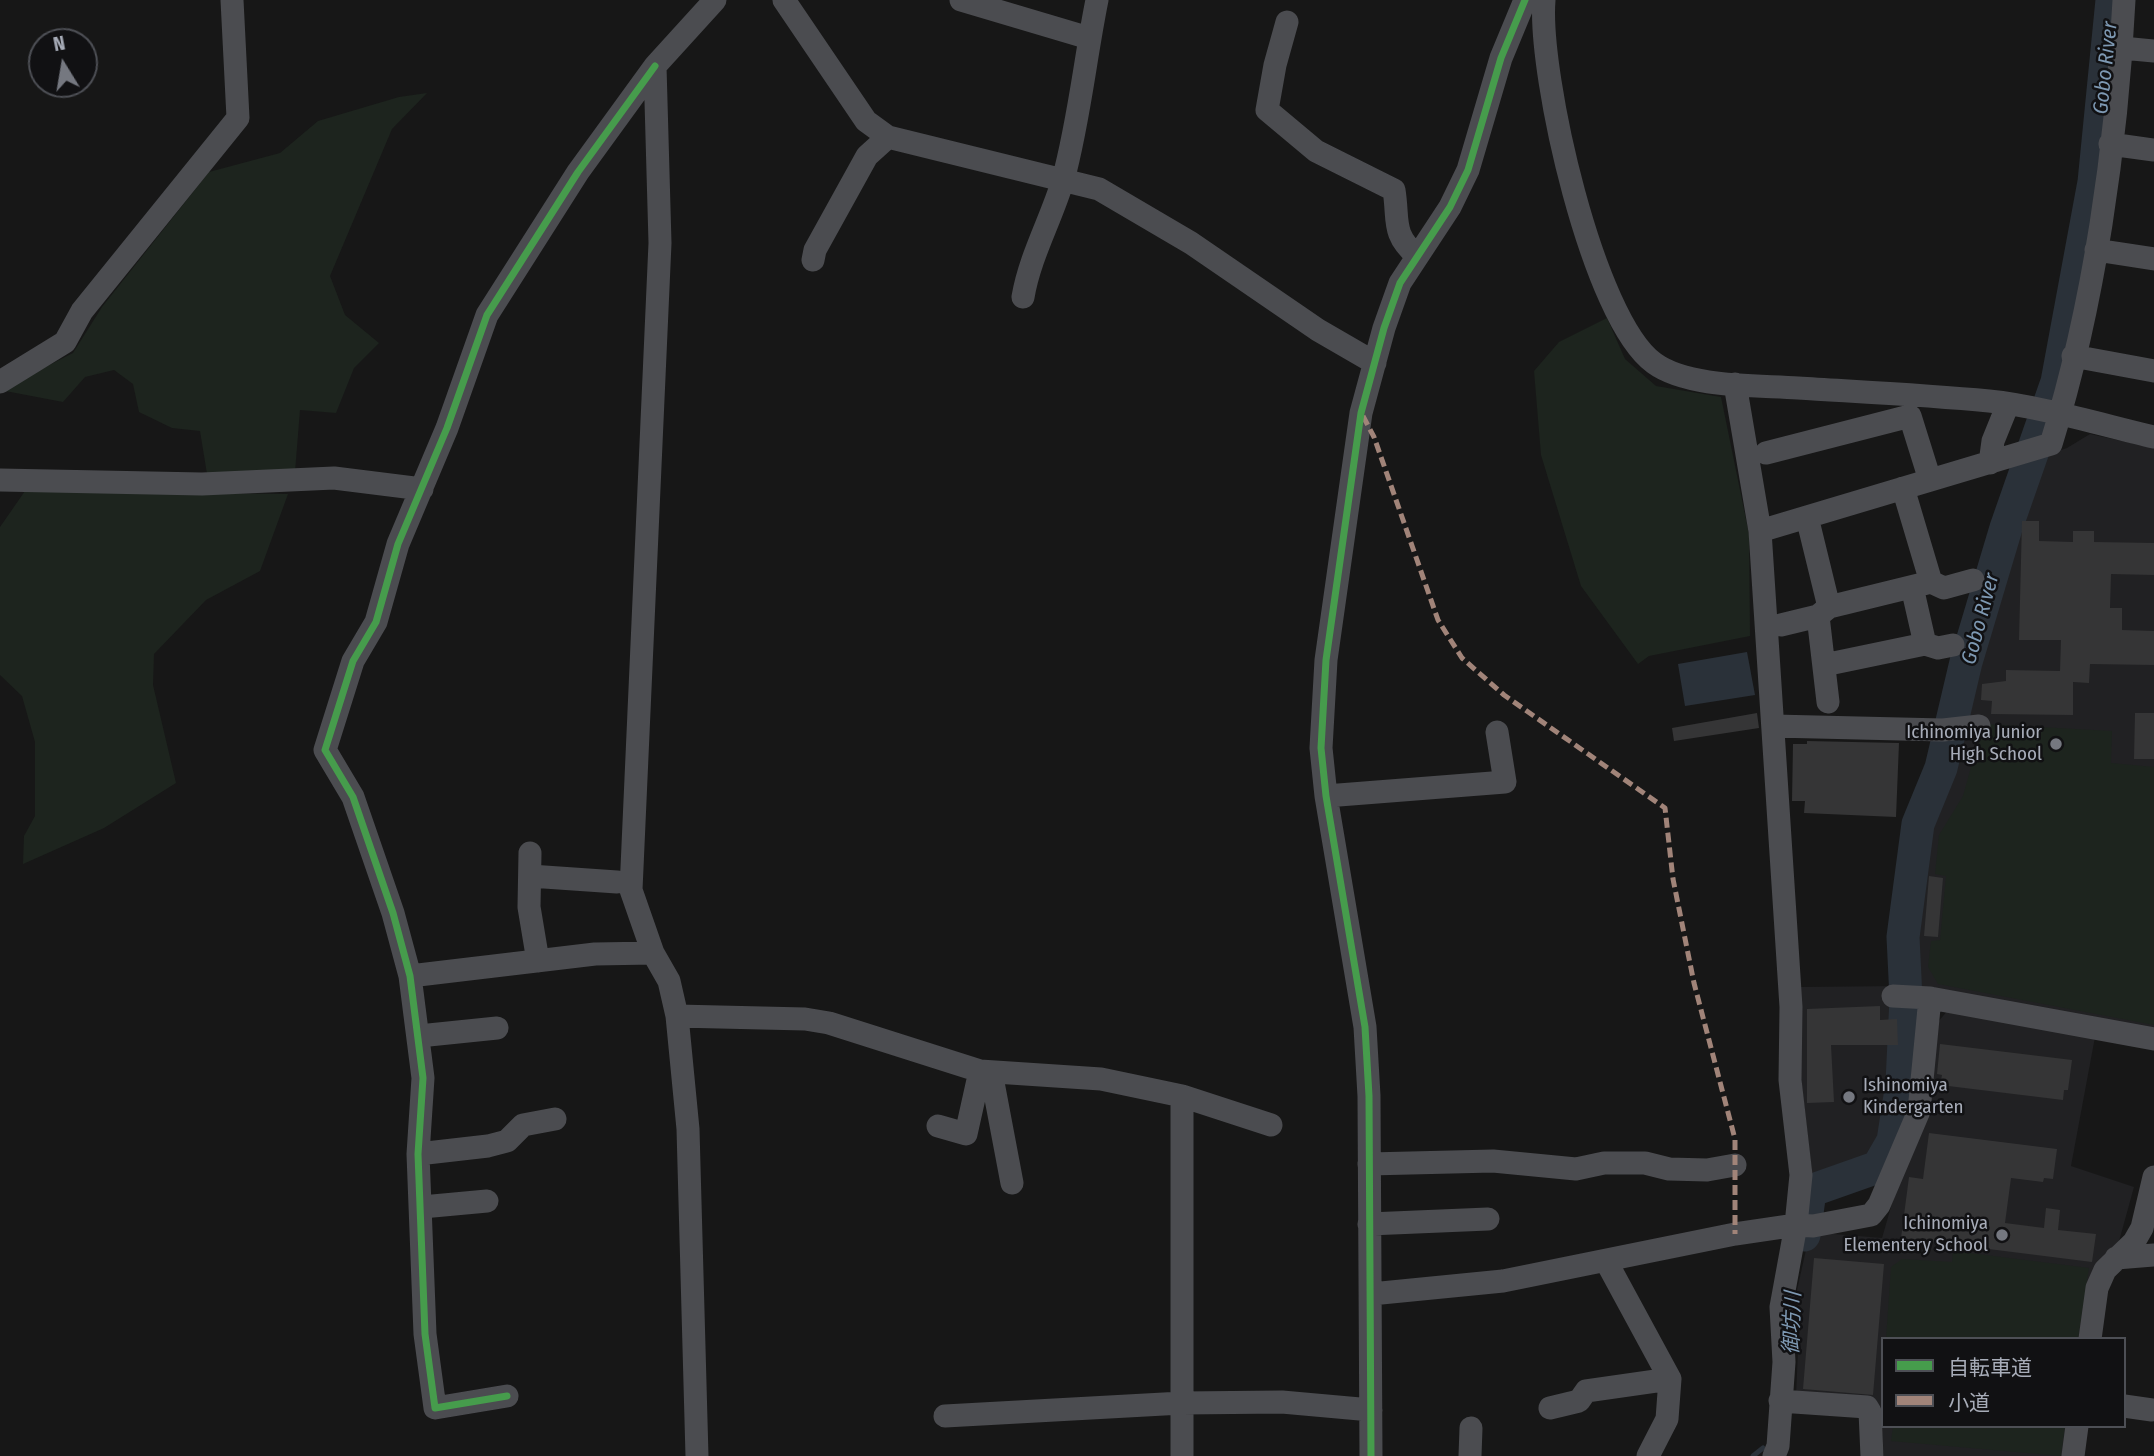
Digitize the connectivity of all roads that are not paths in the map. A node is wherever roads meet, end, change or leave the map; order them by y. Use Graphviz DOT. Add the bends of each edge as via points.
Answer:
graph roads {
  1 [pos="232,0"];
  2 [pos="715,0"];
  3 [pos="784,0"];
  4 [pos="961,0"];
  5 [pos="1097,0"];
  6 [pos="1525,0"];
  7 [pos="1544,0"];
  8 [pos="2124,0"];
  9 [pos="1021,9"];
  10 [pos="1287,22"];
  11 [pos="1089,38"];
  12 [pos="2122,48"];
  13 [pos="2154,51"];
  14 [pos="654,66"];
  15 [pos="888,137"];
  16 [pos="2110,144"];
  17 [pos="2154,150"];
  18 [pos="1063,178"];
  19 [pos="2096,250"];
  20 [pos="1417,256"];
  21 [pos="2154,259"];
  22 [pos="813,260"];
  23 [pos="1023,297"];
  24 [pos="2073,356"];
  25 [pos="1376,363"];
  26 [pos="2154,371"];
  27 [pos="0,382"];
  28 [pos="1735,384"];
  29 [pos="2008,404"];
  30 [pos="2051,414"];
  31 [pos="2154,437"];
  32 [pos="1766,453"];
  33 [pos="1990,463"];
  34 [pos="1930,480"];
  35 [pos="0,481"];
  36 [pos="1903,488"];
  37 [pos="422,489"];
  38 [pos="1807,517"];
  39 [pos="1767,529"];
  40 [pos="1973,580"];
  41 [pos="1921,584"];
  42 [pos="1824,612"];
  43 [pos="1782,625"];
  44 [pos="1925,645"];
  45 [pos="1953,645"];
  46 [pos="1824,665"];
  47 [pos="1828,702"];
  48 [pos="1781,725"];
  49 [pos="1961,728"];
  50 [pos="1497,732"];
  51 [pos="1326,796"];
  52 [pos="617,882"];
  53 [pos="653,953"];
  54 [pos="538,961"];
  55 [pos="410,976"];
  56 [pos="1892,996"];
  57 [pos="1924,997"];
  58 [pos="677,1016"];
  59 [pos="497,1028"];
  60 [pos="419,1036"];
  61 [pos="2154,1039"];
  62 [pos="985,1072"];
  63 [pos="1182,1096"];
  64 [pos="555,1119"];
  65 [pos="1271,1125"];
  66 [pos="938,1126"];
  67 [pos="418,1154"];
  68 [pos="1369,1164"];
  69 [pos="1735,1165"];
  70 [pos="2154,1177"];
  71 [pos="1012,1183"];
  72 [pos="487,1201"];
  73 [pos="422,1207"];
  74 [pos="1488,1219"];
  75 [pos="1369,1224"];
  76 [pos="1803,1225"];
  77 [pos="2154,1255"];
  78 [pos="2116,1258"];
  79 [pos="1606,1261"];
  80 [pos="1371,1294"];
  81 [pos="2090,1337"];
  82 [pos="1670,1379"];
  83 [pos="508,1396"];
  84 [pos="1786,1401"];
  85 [pos="1182,1403"];
  86 [pos="2126,1406"];
  87 [pos="1550,1408"];
  88 [pos="1371,1410"];
  89 [pos="2152,1410"];
  90 [pos="945,1416"];
  91 [pos="1471,1428"];
  92 [pos="2077,1428"];
  93 [pos="697,1456"];
  94 [pos="1182,1456"];
  95 [pos="1371,1456"];
  96 [pos="1470,1456"];
  97 [pos="1648,1456"];
  98 [pos="1774,1456"];
  99 [pos="1872,1456"];
  100 [pos="2073,1456"];
  1 -- 27 [label="street" via="238,118 82,311 65,342"];
  2 -- 14 [label="street"];
  3 -- 15 [label="street" via="866,121"];
  4 -- 9 [label="street"];
  5 -- 11 [label="street"];
  6 -- 20 [label="street" via="1501,58 1468,170"];
  7 -- 28 [label="street" via="1547,63 1575,204 1609,294 1630,336 1654,363 1687,377"];
  8 -- 12 [label="street"];
  9 -- 11 [label="street"];
  10 -- 20 [label="street" via="1267,110 1316,151 1394,190 1396,228 1401,242"];
  11 -- 18 [label="street"];
  12 -- 13 [label="street"];
  12 -- 16 [label="street"];
  14 -- 37 [label="street" via="578,172 487,315"];
  14 -- 53 [label="street" via="660,243 631,890"];
  15 -- 18 [label="street"];
  15 -- 22 [label="street" via="867,156 814,250"];
  16 -- 17 [label="street"];
  16 -- 19 [label="street"];
  18 -- 23 [label="street" via="1027,271"];
  18 -- 25 [label="street" via="1099,189 1179,236 1318,330"];
  19 -- 21 [label="street"];
  19 -- 24 [label="street"];
  20 -- 25 [label="street" via="1400,283"];
  24 -- 26 [label="street"];
  24 -- 30 [label="street"];
  25 -- 51 [label="street" via="1361,413 1326,660 1321,748"];
  28 -- 29 [label="street"];
  28 -- 39 [label="street"];
  29 -- 30 [label="street"];
  29 -- 33 [label="street" via="1993,441"];
  30 -- 31 [label="street"];
  30 -- 33 [label="street" via="2051,444"];
  32 -- 34 [label="street" via="1910,416"];
  33 -- 34 [label="street"];
  34 -- 36 [label="street"];
  35 -- 37 [label="street" via="202,484 334,478"];
  36 -- 38 [label="street"];
  36 -- 41 [label="street"];
  37 -- 55 [label="street" via="398,544 376,622 354,661 325,750 353,797"];
  38 -- 39 [label="street"];
  38 -- 42 [label="street"];
  39 -- 48 [label="street"];
  40 -- 41 [label="street" via="1944,587"];
  41 -- 42 [label="street"];
  41 -- 44 [label="street"];
  42 -- 43 [label="street"];
  42 -- 46 [label="street"];
  44 -- 45 [label="street"];
  44 -- 46 [label="street"];
  46 -- 47 [label="street"];
  48 -- 49 [label="street"];
  48 -- 76 [label="street" via="1790,1080"];
  50 -- 51 [label="street" via="1505,782"];
  51 -- 68 [label="street" via="1365,1027"];
  52 -- 54 [label="street" via="530,864 529,907"];
  53 -- 54 [label="street"];
  53 -- 58 [label="street" via="669,981"];
  54 -- 55 [label="street"];
  55 -- 60 [label="street"];
  56 -- 57 [label="street"];
  57 -- 61 [label="street"];
  57 -- 76 [label="street" via="1919,1111 1879,1205 1871,1215"];
  58 -- 62 [label="street" via="829,1023"];
  58 -- 93 [label="street" via="688,1129"];
  59 -- 60 [label="street"];
  60 -- 67 [label="street" via="423,1078"];
  62 -- 63 [label="street" via="1101,1079"];
  62 -- 66 [label="street" via="966,1134"];
  62 -- 71 [label="street"];
  63 -- 65 [label="street"];
  63 -- 85 [label="street"];
  64 -- 67 [label="street" via="523,1125 507,1141 488,1146"];
  67 -- 73 [label="street"];
  68 -- 69 [label="street" via="1493,1161 1576,1169 1604,1163 1645,1163 1707,1170"];
  68 -- 75 [label="street"];
  70 -- 78 [label="street" via="2142,1228"];
  72 -- 73 [label="street"];
  73 -- 83 [label="street" via="425,1334 435,1408"];
  74 -- 75 [label="street"];
  75 -- 80 [label="street"];
  76 -- 79 [label="street"];
  76 -- 84 [label="street" via="1782,1307"];
  77 -- 78 [label="street"];
  78 -- 81 [label="street" via="2098,1288"];
  79 -- 80 [label="street" via="1503,1281"];
  79 -- 82 [label="street"];
  80 -- 88 [label="street"];
  82 -- 87 [label="street" via="1586,1391 1579,1401"];
  82 -- 97 [label="street" via="1667,1419"];
  84 -- 98 [label="street"];
  84 -- 99 [label="street" via="1867,1407"];
  85 -- 88 [label="street" via="1282,1402"];
  85 -- 90 [label="street"];
  85 -- 94 [label="street"];
  86 -- 89 [label="street"];
  88 -- 95 [label="street"];
  91 -- 96 [label="street"];
  92 -- 100 [label="street"];
}
